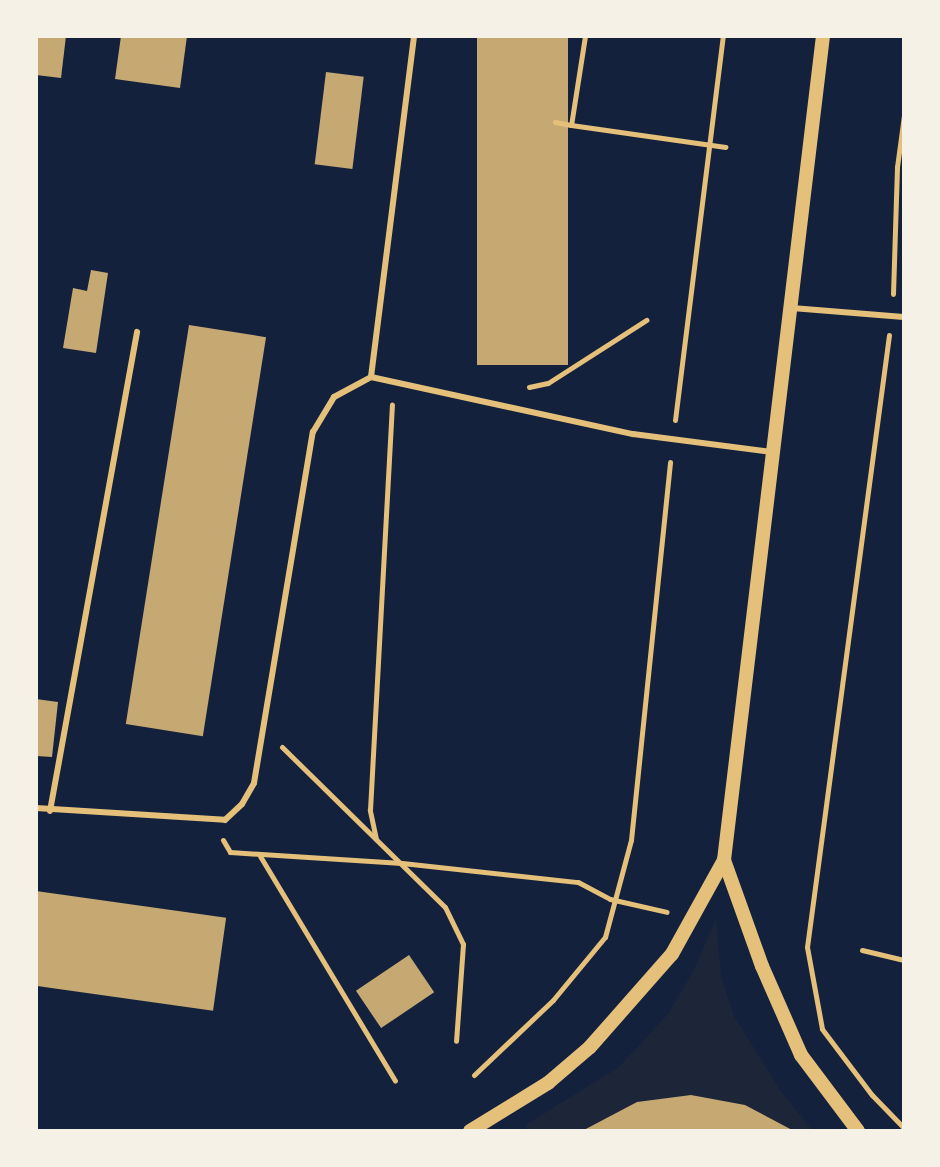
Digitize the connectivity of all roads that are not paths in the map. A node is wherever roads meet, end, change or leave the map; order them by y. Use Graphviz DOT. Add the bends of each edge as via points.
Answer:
graph roads {
  1 [pos="414,36"];
  2 [pos="823,36"];
  3 [pos="791,308"];
  4 [pos="904,317"];
  5 [pos="137,332"];
  6 [pos="371,377"];
  7 [pos="772,452"];
  8 [pos="36,808"];
  9 [pos="50,811"];
  10 [pos="724,860"];
  11 [pos="470,1131"];
  12 [pos="858,1131"];
  1 -- 6 [label="lane"];
  2 -- 3 [label="street"];
  3 -- 4 [label="lane"];
  3 -- 7 [label="street"];
  5 -- 9 [label="lane"];
  6 -- 7 [label="lane" via="633,434"];
  6 -- 9 [label="lane" via="334,397 313,432 254,783 242,804 225,820"];
  7 -- 10 [label="street"];
  8 -- 9 [label="lane"];
  10 -- 11 [label="street" via="672,954 590,1047 548,1083"];
  10 -- 12 [label="street" via="801,1055"];
}
